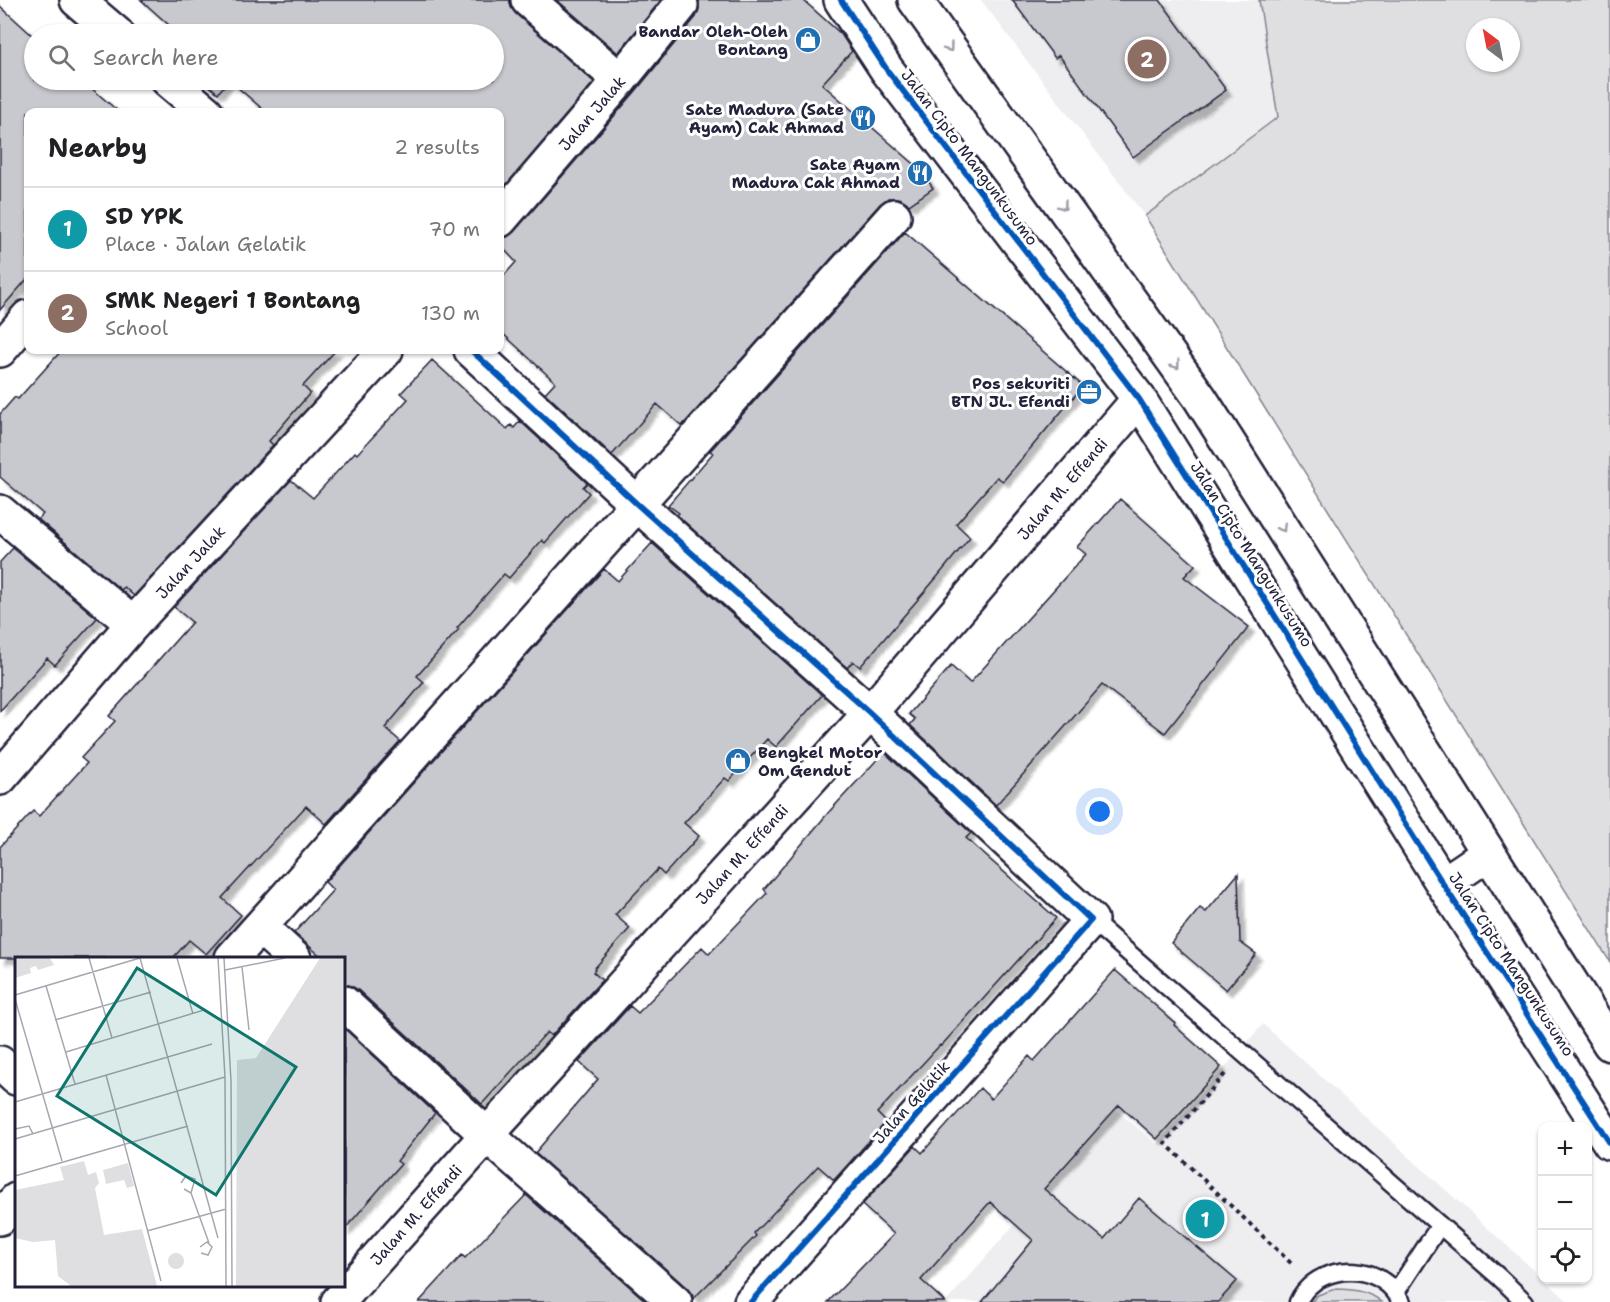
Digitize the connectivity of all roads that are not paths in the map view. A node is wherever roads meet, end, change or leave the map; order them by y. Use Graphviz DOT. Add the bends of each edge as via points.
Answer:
graph roads {
  1 [pos="77,0"];
  2 [pos="528,0"];
  3 [pos="841,0"];
  4 [pos="915,0"];
  5 [pos="681,5"];
  6 [pos="105,24"];
  7 [pos="620,80"];
  8 [pos="180,90"];
  9 [pos="201,108"];
  10 [pos="504,215"];
  11 [pos="894,216"];
  12 [pos="24,322"];
  13 [pos="0,350"];
  14 [pos="382,354"];
  15 [pos="475,354"];
  16 [pos="1139,399"];
  17 [pos="638,504"];
  18 [pos="0,512"];
  19 [pos="133,624"];
  20 [pos="870,713"];
  21 [pos="0,778"];
  22 [pos="1489,853"];
  23 [pos="1443,884"];
  24 [pos="1091,920"];
  25 [pos="260,927"];
  26 [pos="233,957"];
  27 [pos="293,957"];
  28 [pos="345,1005"];
  29 [pos="1610,1044"];
  30 [pos="0,1063"];
  31 [pos="15,1077"];
  32 [pos="487,1135"];
  33 [pos="1610,1143"];
  34 [pos="15,1201"];
  35 [pos="0,1218"];
  36 [pos="1440,1226"];
  37 [pos="1399,1297"];
  38 [pos="338,1302"];
  39 [pos="675,1302"];
  40 [pos="751,1302"];
  41 [pos="1298,1302"];
  42 [pos="1525,1302"];
  1 -- 6 [label="street"];
  2 -- 7 [label="street"];
  3 -- 16 [label="street, Jalan Cipto Mangunkusumo" via="886,70"];
  4 -- 22 [label="street, one-way" via="1200,398"];
  5 -- 7 [label="street, Jalan Jalak"];
  7 -- 10 [label="street, Jalan Jalak"];
  8 -- 9 [label="street"];
  11 -- 17 [label="street"];
  12 -- 13 [label="street"];
  14 -- 19 [label="street, Jalan Jalak"];
  15 -- 17 [label="street"];
  16 -- 20 [label="street, Jalan M. Effendi"];
  16 -- 23 [label="street, Jalan Cipto Mangunkusumo"];
  17 -- 20 [label="street"];
  17 -- 25 [label="street"];
  18 -- 19 [label="street"];
  19 -- 21 [label="street, Jalan Jalak"];
  20 -- 24 [label="street"];
  20 -- 32 [label="street, Jalan M. Effendi"];
  22 -- 23 [label="street"];
  22 -- 29 [label="street"];
  23 -- 33 [label="street, Jalan Cipto Mangunkusumo"];
  24 -- 36 [label="lane"];
  24 -- 40 [label="street, Jalan Gelatik"];
  25 -- 26 [label="street"];
  25 -- 27 [label="street"];
  28 -- 32 [label="street"];
  30 -- 31 [label="street"];
  32 -- 38 [label="street, Jalan M. Effendi"];
  32 -- 39 [label="street"];
  34 -- 35 [label="street"];
  36 -- 37 [label="lane"];
  36 -- 42 [label="lane"];
  37 -- 41 [label="lane" via="1383,1280 1348,1271 1329,1274 1313,1283"];
}
